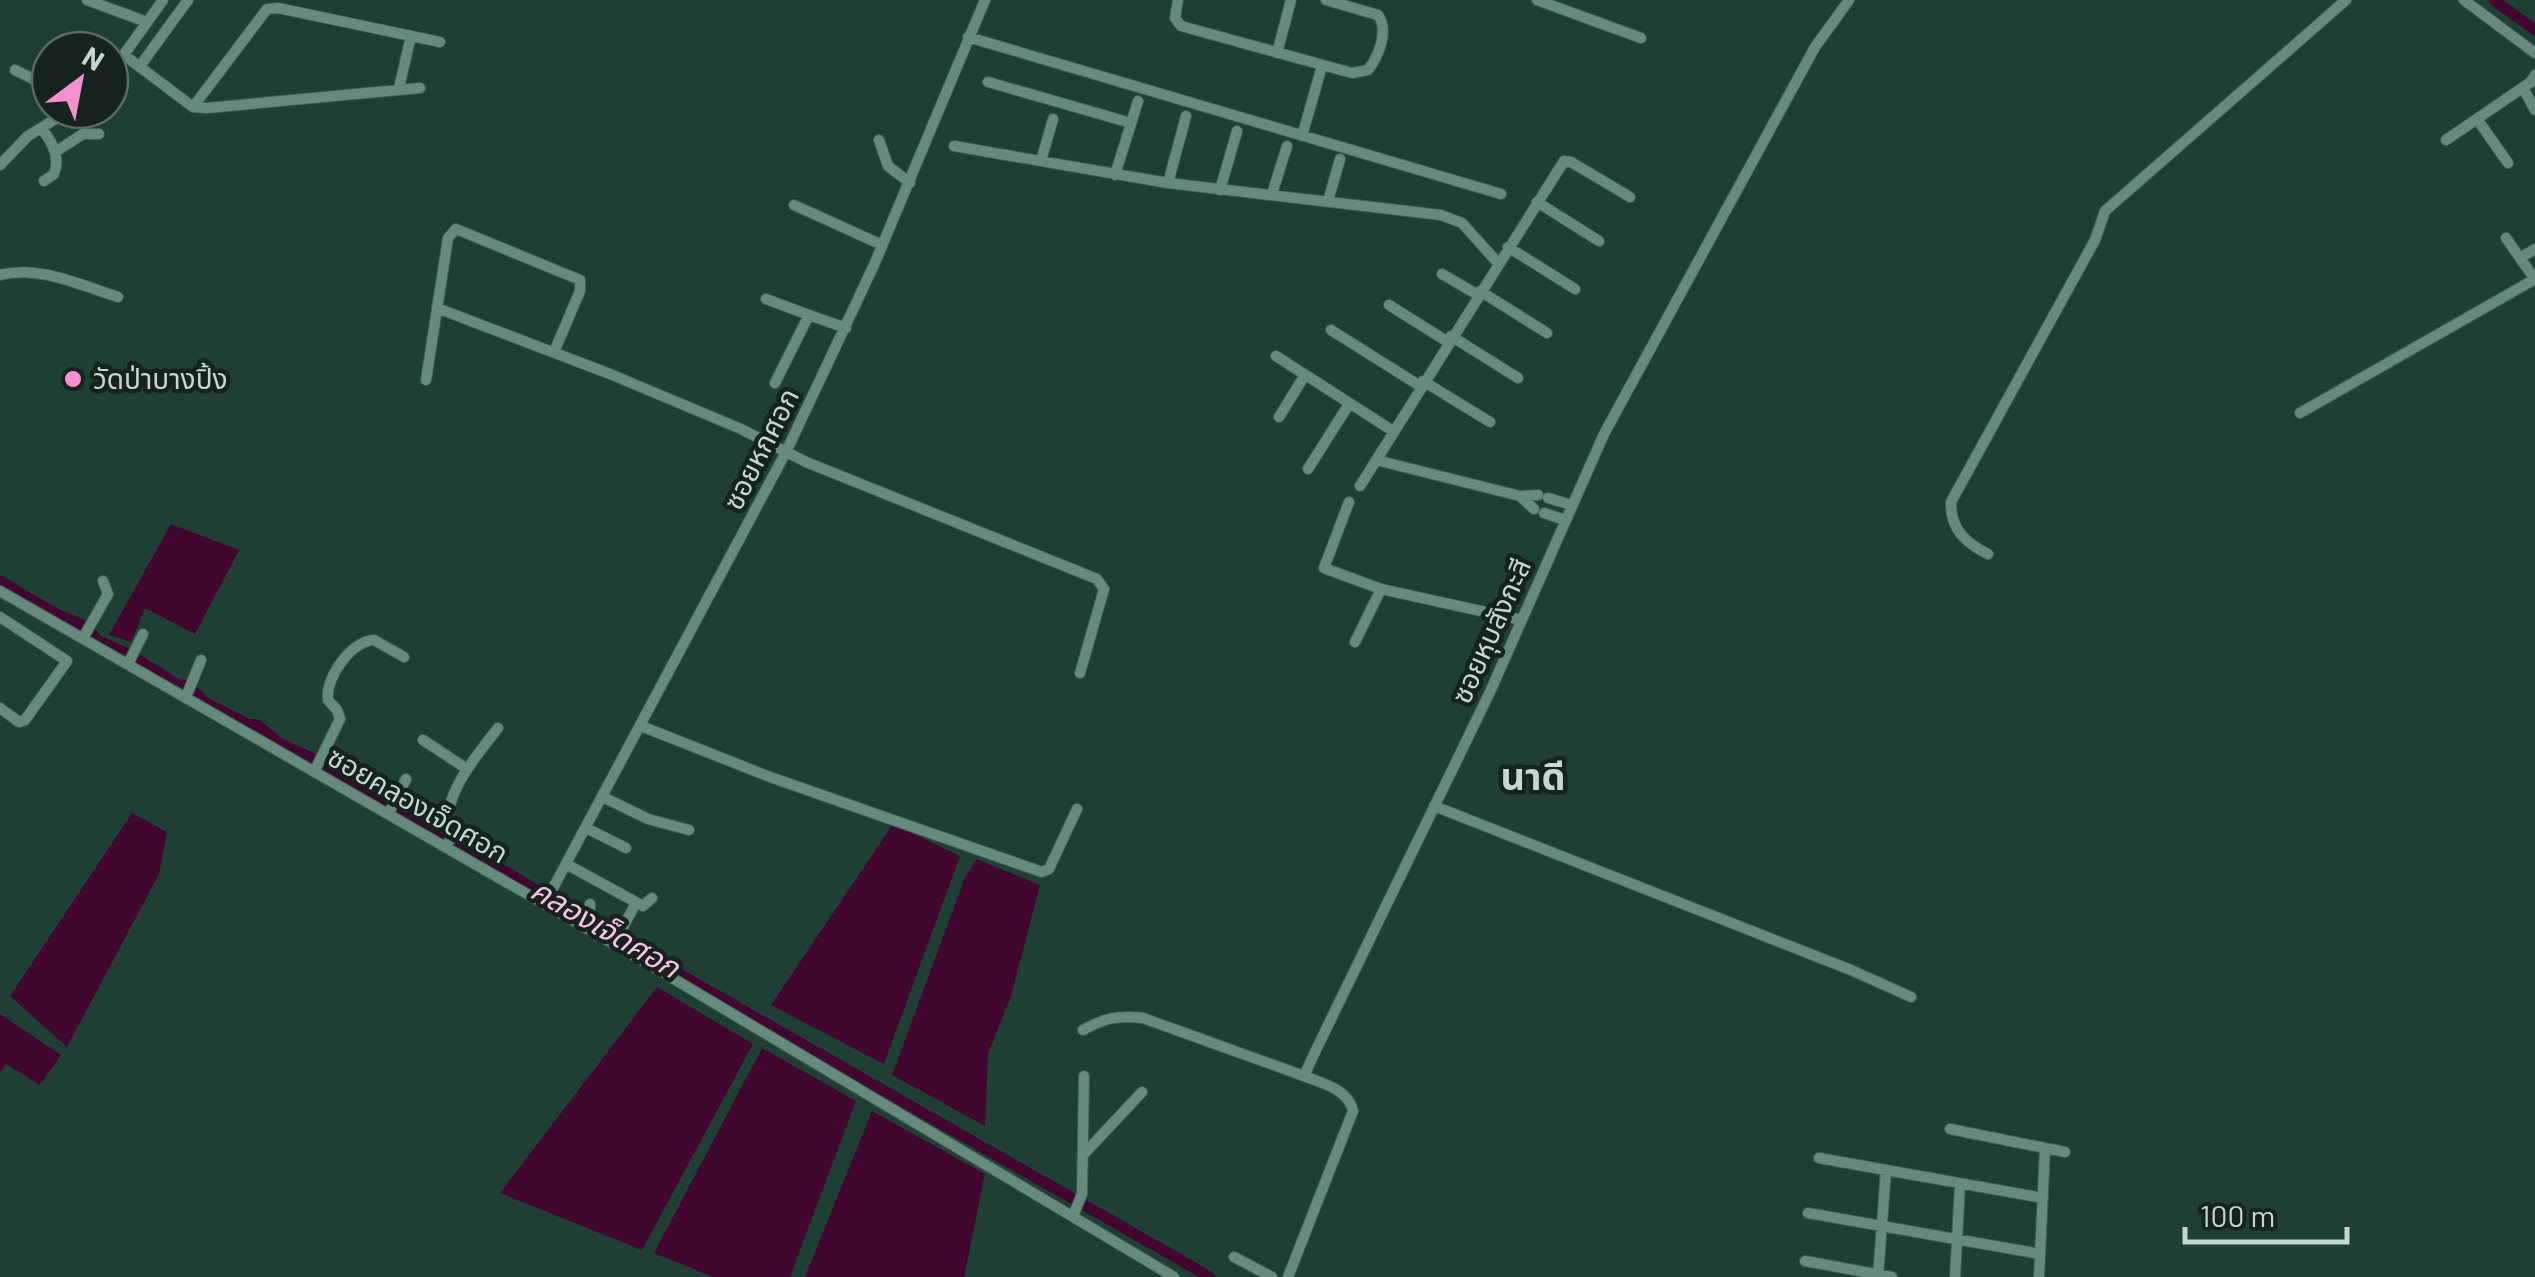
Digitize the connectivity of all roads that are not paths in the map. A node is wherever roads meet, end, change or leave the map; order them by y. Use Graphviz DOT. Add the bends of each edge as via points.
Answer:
graph roads {
  1 [pos="88,0"];
  2 [pos="163,0"];
  3 [pos="188,0"];
  4 [pos="985,0"];
  5 [pos="1178,0"];
  6 [pos="1290,0"];
  7 [pos="1326,0"];
  8 [pos="1537,0"];
  9 [pos="1849,0"];
  10 [pos="2346,0"];
  11 [pos="2464,0"];
  12 [pos="148,22"];
  13 [pos="411,36"];
  14 [pos="1641,38"];
  15 [pos="978,40"];
  16 [pos="440,42"];
  17 [pos="130,46"];
  18 [pos="1276,53"];
  19 [pos="2535,53"];
  20 [pos="130,58"];
  21 [pos="140,66"];
  22 [pos="1322,66"];
  23 [pos="15,70"];
  24 [pos="2535,75"];
  25 [pos="30,78"];
  26 [pos="988,82"];
  27 [pos="399,88"];
  28 [pos="420,88"];
  29 [pos="2522,88"];
  30 [pos="1138,101"];
  31 [pos="193,106"];
  32 [pos="2535,110"];
  33 [pos="1186,116"];
  34 [pos="1054,119"];
  35 [pos="2477,119"];
  36 [pos="1131,122"];
  37 [pos="38,130"];
  38 [pos="43,130"];
  39 [pos="1237,131"];
  40 [pos="99,134"];
  41 [pos="1302,136"];
  42 [pos="879,140"];
  43 [pos="2446,140"];
  44 [pos="954,146"];
  45 [pos="1287,146"];
  46 [pos="55,152"];
  47 [pos="2,159"];
  48 [pos="1340,159"];
  49 [pos="1041,162"];
  50 [pos="2508,163"];
  51 [pos="1115,175"];
  52 [pos="44,182"];
  53 [pos="910,183"];
  54 [pos="1168,183"];
  55 [pos="1220,190"];
  56 [pos="1272,194"];
  57 [pos="1502,194"];
  58 [pos="1630,197"];
  59 [pos="1328,201"];
  60 [pos="1537,202"];
  61 [pos="794,205"];
  62 [pos="2506,238"];
  63 [pos="1600,241"];
  64 [pos="882,245"];
  65 [pos="1508,247"];
  66 [pos="2535,249"];
  67 [pos="2520,258"];
  68 [pos="1498,263"];
  69 [pos="1442,274"];
  70 [pos="0,275"];
  71 [pos="2534,278"];
  72 [pos="1574,289"];
  73 [pos="1479,293"];
  74 [pos="118,297"];
  75 [pos="766,299"];
  76 [pos="1389,305"];
  77 [pos="437,308"];
  78 [pos="809,314"];
  79 [pos="846,328"];
  80 [pos="1331,330"];
  81 [pos="1547,333"];
  82 [pos="1450,339"];
  83 [pos="554,352"];
  84 [pos="1276,356"];
  85 [pos="1305,375"];
  86 [pos="1518,378"];
  87 [pos="426,380"];
  88 [pos="774,383"];
  89 [pos="1422,384"];
  90 [pos="1350,404"];
  91 [pos="2300,414"];
  92 [pos="1279,417"];
  93 [pos="1490,422"];
  94 [pos="1393,432"];
  95 [pos="790,454"];
  96 [pos="1376,460"];
  97 [pos="1308,469"];
  98 [pos="1360,486"];
  99 [pos="1520,496"];
  100 [pos="1349,502"];
  101 [pos="1572,504"];
  102 [pos="1565,520"];
  103 [pos="1988,554"];
  104 [pos="102,580"];
  105 [pos="1382,589"];
  106 [pos="0,591"];
  107 [pos="0,617"];
  108 [pos="1522,620"];
  109 [pos="143,634"];
  110 [pos="85,636"];
  111 [pos="1355,642"];
  112 [pos="404,657"];
  113 [pos="132,658"];
  114 [pos="201,660"];
  115 [pos="1080,673"];
  116 [pos="186,694"];
  117 [pos="0,708"];
  118 [pos="640,726"];
  119 [pos="498,728"];
  120 [pos="422,740"];
  121 [pos="315,768"];
  122 [pos="467,769"];
  123 [pos="406,779"];
  124 [pos="611,801"];
  125 [pos="1077,808"];
  126 [pos="1441,809"];
  127 [pos="389,814"];
  128 [pos="688,830"];
  129 [pos="594,832"];
  130 [pos="449,841"];
  131 [pos="626,848"];
  132 [pos="574,868"];
  133 [pos="652,898"];
  134 [pos="636,902"];
  135 [pos="545,904"];
  136 [pos="617,937"];
  137 [pos="1911,998"];
  138 [pos="1083,1030"];
  139 [pos="1084,1076"];
  140 [pos="1304,1076"];
  141 [pos="1142,1092"];
  142 [pos="1950,1129"];
  143 [pos="2045,1148"];
  144 [pos="2065,1152"];
  145 [pos="1084,1154"];
  146 [pos="1819,1158"];
  147 [pos="1886,1170"];
  148 [pos="1960,1184"];
  149 [pos="2043,1198"];
  150 [pos="1076,1209"];
  151 [pos="1808,1212"];
  152 [pos="1881,1226"];
  153 [pos="1959,1240"];
  154 [pos="2040,1254"];
  155 [pos="1234,1257"];
  156 [pos="1805,1261"];
  157 [pos="1878,1276"];
  158 [pos="1174,1277"];
  159 [pos="1272,1277"];
  160 [pos="1288,1277"];
  161 [pos="1892,1277"];
  162 [pos="1955,1277"];
  163 [pos="2039,1277"];
  1 -- 12 [label="street"];
  2 -- 12 [label="street"];
  3 -- 21 [label="street"];
  4 -- 15 [label="street, ซอยหกศอก"];
  5 -- 18 [label="street" via="1175,18 1181,26"];
  6 -- 18 [label="street"];
  7 -- 22 [label="street" via="1378,14 1384,28 1368,70 1352,74"];
  8 -- 14 [label="street"];
  9 -- 101 [label="street, ซอยหุบสังกะสี" via="1755,154"];
  10 -- 103 [label="street" via="2105,211 1951,502 1950,518 1962,537"];
  11 -- 19 [label="street"];
  12 -- 17 [label="street"];
  13 -- 16 [label="street"];
  13 -- 27 [label="street"];
  13 -- 31 [label="street" via="267,8"];
  15 -- 41 [label="street"];
  15 -- 53 [label="street, ซอยหกศอก"];
  18 -- 22 [label="street"];
  20 -- 21 [label="street"];
  21 -- 31 [label="street"];
  22 -- 41 [label="street"];
  23 -- 25 [label="street"];
  24 -- 29 [label="street"];
  26 -- 36 [label="street"];
  27 -- 28 [label="street"];
  27 -- 31 [label="street"];
  29 -- 32 [label="street"];
  29 -- 35 [label="street"];
  30 -- 36 [label="street"];
  33 -- 54 [label="street"];
  34 -- 49 [label="street"];
  35 -- 43 [label="street"];
  35 -- 50 [label="street"];
  36 -- 51 [label="street"];
  37 -- 47 [label="street"];
  38 -- 46 [label="street"];
  39 -- 55 [label="street"];
  40 -- 46 [label="street" via="83,134"];
  41 -- 57 [label="street"];
  42 -- 53 [label="street" via="888,166"];
  44 -- 49 [label="street"];
  45 -- 56 [label="street"];
  46 -- 52 [label="street" via="57,168"];
  48 -- 59 [label="street"];
  49 -- 51 [label="street"];
  51 -- 54 [label="street"];
  53 -- 64 [label="street, ซอยหกศอก"];
  54 -- 55 [label="street"];
  55 -- 56 [label="street"];
  56 -- 59 [label="street"];
  58 -- 60 [label="street" via="1566,160"];
  59 -- 68 [label="street" via="1453,219"];
  60 -- 63 [label="street"];
  60 -- 65 [label="street"];
  61 -- 64 [label="street"];
  62 -- 67 [label="street"];
  64 -- 79 [label="street, ซอยหกศอก"];
  65 -- 68 [label="street"];
  65 -- 72 [label="street"];
  66 -- 67 [label="street"];
  67 -- 71 [label="street"];
  68 -- 73 [label="street"];
  69 -- 73 [label="street"];
  70 -- 74 [label="street" via="41,273"];
  71 -- 91 [label="street"];
  73 -- 81 [label="street"];
  73 -- 82 [label="street"];
  75 -- 78 [label="street"];
  76 -- 82 [label="street"];
  77 -- 83 [label="street"];
  77 -- 83 [label="street" via="448,238 460,230 580,280"];
  77 -- 87 [label="street"];
  78 -- 79 [label="street"];
  78 -- 88 [label="street"];
  79 -- 95 [label="street, ซอยหกศอก"];
  80 -- 89 [label="street"];
  82 -- 86 [label="street"];
  82 -- 89 [label="street"];
  83 -- 95 [label="street"];
  84 -- 85 [label="street"];
  85 -- 90 [label="street"];
  85 -- 92 [label="street"];
  89 -- 93 [label="street"];
  89 -- 94 [label="street"];
  90 -- 94 [label="street"];
  90 -- 97 [label="street"];
  94 -- 96 [label="street"];
  95 -- 115 [label="street" via="1102,582"];
  95 -- 118 [label="street, ซอยหกศอก"];
  96 -- 98 [label="street"];
  96 -- 99 [label="street"];
  99 -- 101 [label="street"];
  99 -- 102 [label="street"];
  100 -- 105 [label="street" via="1324,568"];
  101 -- 102 [label="street, ซอยหุบสังกะสี"];
  102 -- 108 [label="street, ซอยหุบสังกะสี"];
  104 -- 110 [label="street" via="108,594"];
  105 -- 108 [label="street"];
  105 -- 111 [label="street"];
  106 -- 110 [label="street, ซอยคลองเจ็ดศอก"];
  107 -- 117 [label="street" via="67,661 26,720 18,722"];
  108 -- 126 [label="street, ซอยหุบสังกะสี"];
  109 -- 113 [label="street"];
  110 -- 113 [label="street, ซอยคลองเจ็ดศอก"];
  112 -- 121 [label="street" via="374,640 352,649 326,695 340,719"];
  113 -- 116 [label="street, ซอยคลองเจ็ดศอก"];
  114 -- 116 [label="street"];
  116 -- 121 [label="street, ซอยคลองเจ็ดศอก"];
  118 -- 124 [label="street, ซอยหกศอก"];
  118 -- 125 [label="street" via="1042,872"];
  119 -- 122 [label="street"];
  120 -- 122 [label="street"];
  121 -- 127 [label="street, ซอยคลองเจ็ดศอก"];
  122 -- 130 [label="street" via="447,818 456,831"];
  123 -- 127 [label="street"];
  124 -- 128 [label="street"];
  124 -- 129 [label="street, ซอยหกศอก"];
  126 -- 137 [label="street"];
  126 -- 140 [label="street, ซอยหุบสังกะสี"];
  127 -- 130 [label="street, ซอยคลองเจ็ดศอก"];
  129 -- 131 [label="street"];
  129 -- 132 [label="street, ซอยหกศอก"];
  130 -- 135 [label="street, ซอยคลองเจ็ดศอก"];
  132 -- 134 [label="street"];
  132 -- 135 [label="street, ซอยหกศอก"];
  133 -- 134 [label="street" via="647,906"];
  134 -- 136 [label="street"];
  135 -- 136 [label="street, ซอยคลองเจ็ดศอก" via="588,916"];
  136 -- 150 [label="street, ซอยคลองเจ็ดศอก"];
  138 -- 140 [label="street" via="1103,1018 1143,1018"];
  139 -- 145 [label="street"];
  140 -- 160 [label="street" via="1342,1092 1353,1111"];
  141 -- 145 [label="street"];
  142 -- 143 [label="street"];
  143 -- 144 [label="street"];
  143 -- 149 [label="street"];
  145 -- 150 [label="street"];
  146 -- 147 [label="street"];
  147 -- 148 [label="street"];
  147 -- 152 [label="street"];
  148 -- 149 [label="street"];
  148 -- 153 [label="street"];
  149 -- 154 [label="street"];
  150 -- 158 [label="street, ซอยคลองเจ็ดศอก"];
  151 -- 152 [label="street"];
  152 -- 153 [label="street"];
  152 -- 157 [label="street"];
  153 -- 154 [label="street"];
  153 -- 162 [label="street"];
  154 -- 163 [label="street"];
  155 -- 159 [label="street"];
  156 -- 157 [label="street"];
  157 -- 161 [label="street"];
}
